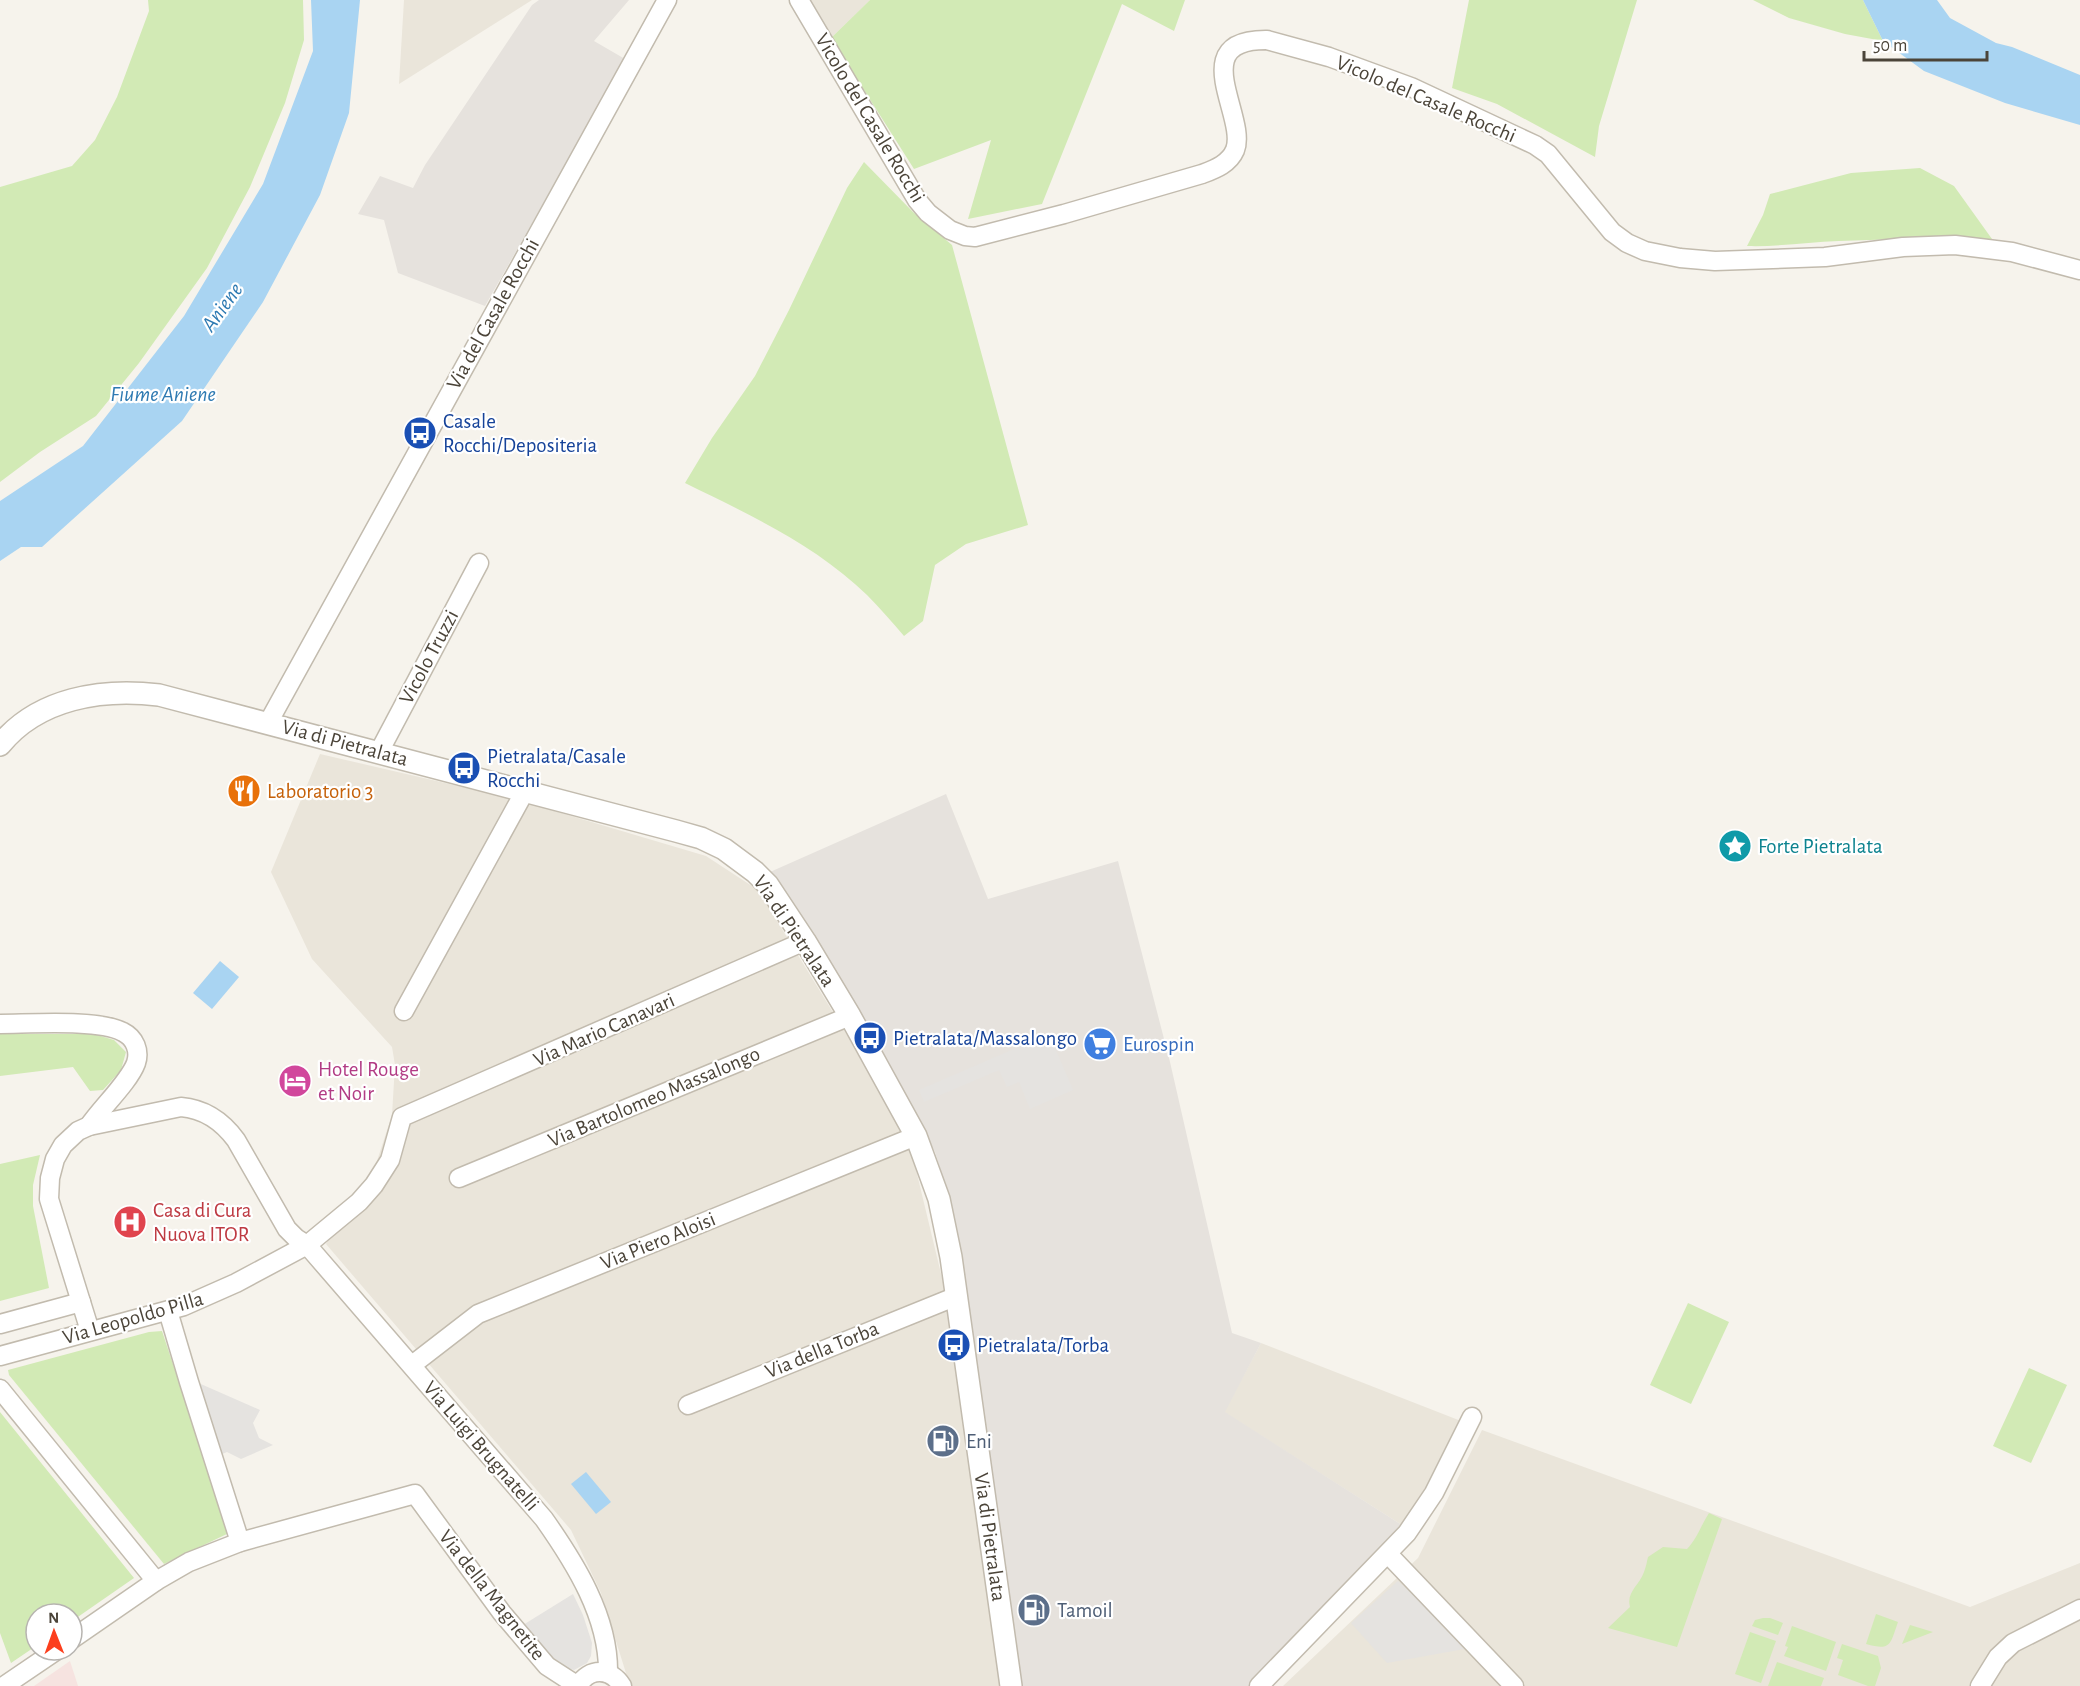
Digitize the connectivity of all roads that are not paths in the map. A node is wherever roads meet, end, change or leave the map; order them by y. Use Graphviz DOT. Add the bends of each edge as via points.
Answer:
graph roads {
  1 [pos="667,0"];
  2 [pos="799,0"];
  3 [pos="2080,270"];
  4 [pos="479,562"];
  5 [pos="268,723"];
  6 [pos="0,745"];
  7 [pos="379,752"];
  8 [pos="525,791"];
  9 [pos="805,941"];
  10 [pos="404,1011"];
  11 [pos="850,1016"];
  12 [pos="0,1024"];
  13 [pos="402,1117"];
  14 [pos="89,1126"];
  15 [pos="916,1136"];
  16 [pos="459,1178"];
  17 [pos="307,1245"];
  18 [pos="957,1296"];
  19 [pos="81,1302"];
  20 [pos="168,1311"];
  21 [pos="0,1324"];
  22 [pos="90,1331"];
  23 [pos="0,1356"];
  24 [pos="412,1365"];
  25 [pos="0,1389"];
  26 [pos="688,1405"];
  27 [pos="1472,1417"];
  28 [pos="240,1542"];
  29 [pos="1388,1554"];
  30 [pos="156,1581"];
  31 [pos="2080,1609"];
  32 [pos="84,1632"];
  33 [pos="39,1662"];
  34 [pos="608,1673"];
  35 [pos="0,1674"];
  36 [pos="4,1686"];
  37 [pos="578,1686"];
  38 [pos="622,1686"];
  39 [pos="1011,1686"];
  40 [pos="1259,1686"];
  41 [pos="1514,1686"];
  42 [pos="1980,1686"];
  1 -- 5 [label="street, Via del Casale Rocchi"];
  2 -- 3 [label="street, Vicolo del Casale Rocchi" via="917,200 942,225 965,236 984,235 1052,217 1221,166 1231,156 1237,140 1225,87 1226,61 1235,47 1257,39 1329,57 1411,87 1535,145 1548,154 1612,232 1645,251 1715,261 1825,257 1955,245 2012,252"];
  4 -- 7 [label="street, Vicolo Truzzi"];
  5 -- 6 [label="street, Via di Pietralata" via="159,695 106,694 42,710 21,723"];
  5 -- 7 [label="street, Via di Pietralata"];
  7 -- 8 [label="street, Via di Pietralata"];
  8 -- 9 [label="street, Via di Pietralata" via="676,831 724,849 768,885"];
  8 -- 10 [label="street"];
  9 -- 11 [label="street, Via di Pietralata"];
  9 -- 13 [label="street, Via Mario Canavari"];
  11 -- 15 [label="street, Via di Pietralata"];
  11 -- 16 [label="street, Via Bartolomeo Massalongo"];
  12 -- 14 [label="street" via="103,1026 122,1031 134,1041 137,1056 132,1070"];
  13 -- 17 [label="street, Via Leopoldo Pilla" via="390,1160 374,1185"];
  14 -- 17 [label="street, Via Luigi Brugnatelli" via="181,1107 209,1115 230,1132 287,1229"];
  14 -- 19 [label="street" via="74,1134 59,1152 49,1190"];
  15 -- 18 [label="street, Via di Pietralata" via="943,1211"];
  15 -- 24 [label="street, Via Piero Aloisi" via="478,1314"];
  17 -- 20 [label="street, Via Leopoldo Pilla" via="236,1283"];
  17 -- 24 [label="street, Via Luigi Brugnatelli"];
  18 -- 26 [label="street, Via della Torba"];
  18 -- 39 [label="street, Via di Pietralata"];
  19 -- 21 [label="street"];
  19 -- 22 [label="street"];
  20 -- 22 [label="street, Via Leopoldo Pilla"];
  20 -- 28 [label="street"];
  22 -- 23 [label="street, Via Leopoldo Pilla"];
  24 -- 34 [label="street, Via Luigi Brugnatelli" via="555,1535 595,1610"];
  25 -- 30 [label="street"];
  27 -- 29 [label="street" via="1428,1503"];
  28 -- 30 [label="street" via="189,1562"];
  28 -- 37 [label="street, Via della Magnetite" via="415,1494 502,1613 547,1666"];
  29 -- 40 [label="street"];
  29 -- 41 [label="street"];
  30 -- 32 [label="street"];
  31 -- 42 [label="street" via="2013,1643 1998,1657"];
  33 -- 36 [label="street"];
  34 -- 37 [label="street" via="592,1673"];
  34 -- 38 [label="street"];
  35 -- 36 [label="street"];
}
